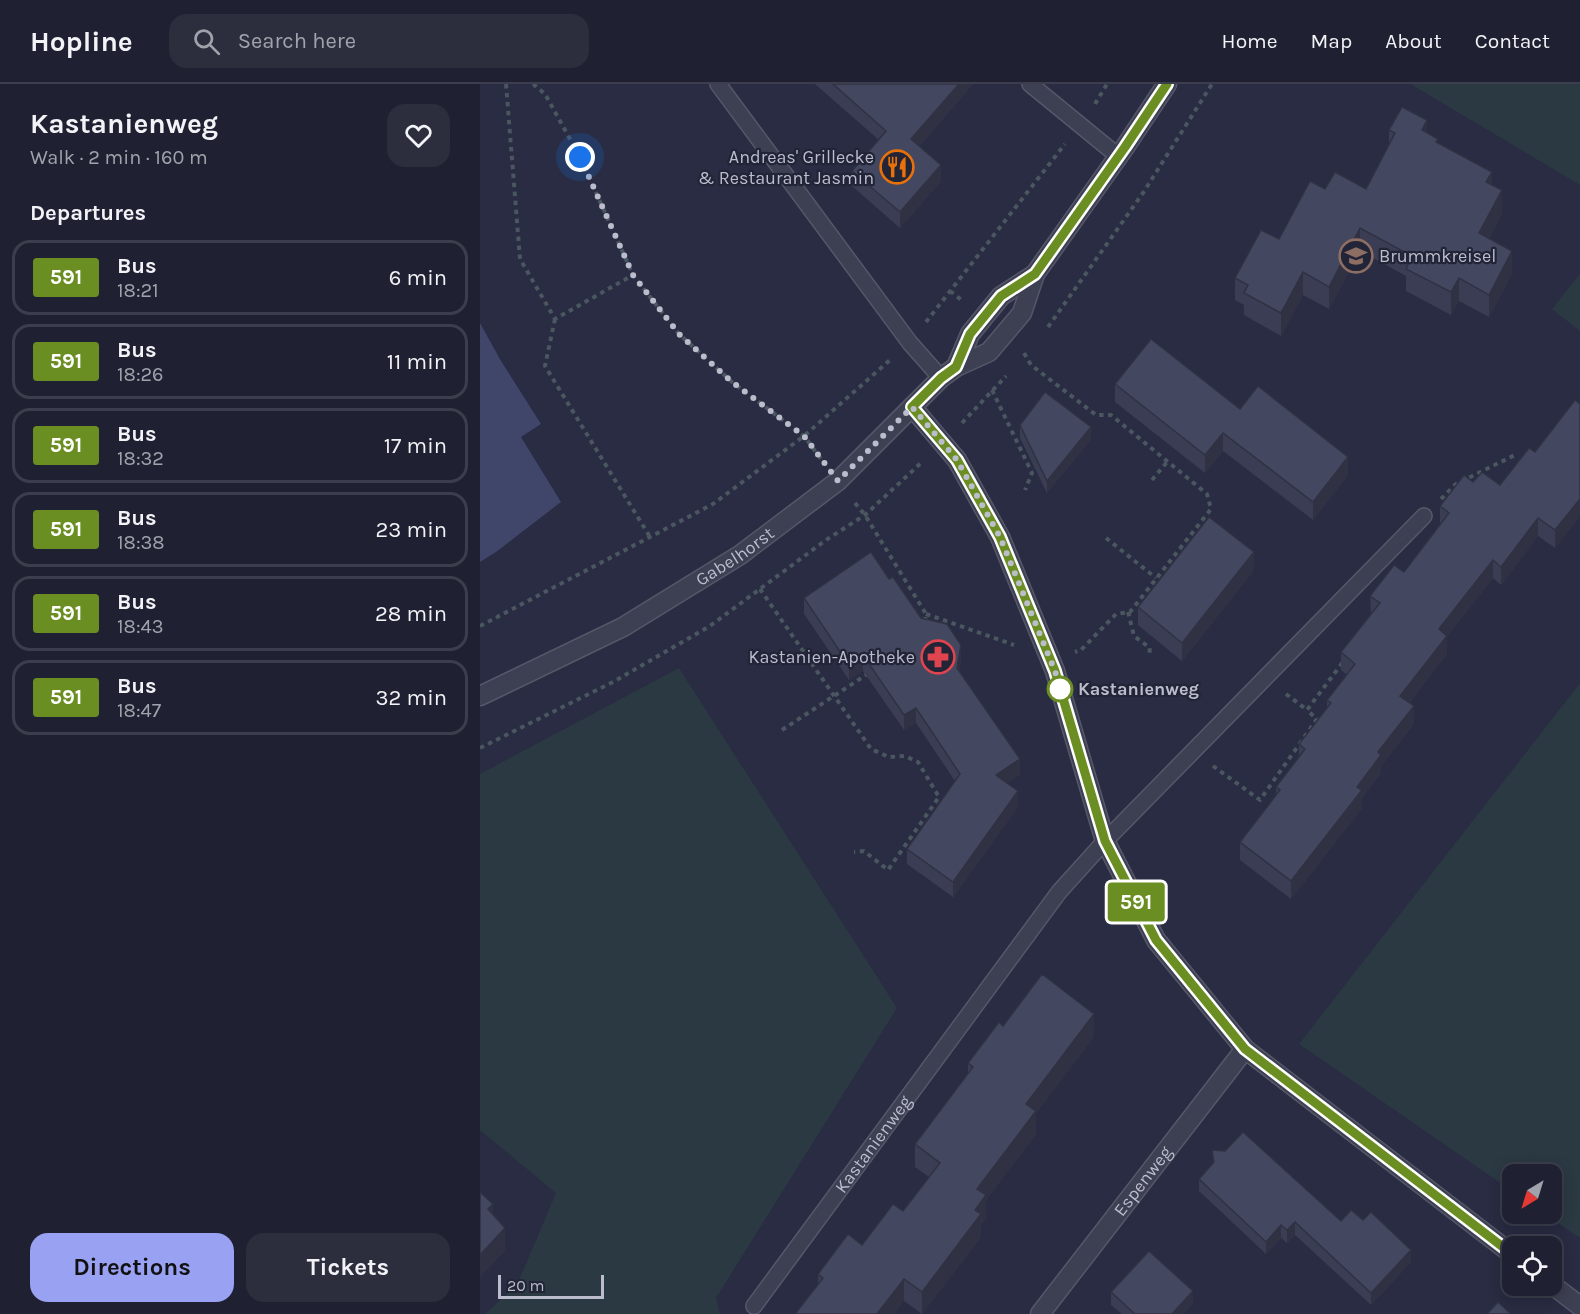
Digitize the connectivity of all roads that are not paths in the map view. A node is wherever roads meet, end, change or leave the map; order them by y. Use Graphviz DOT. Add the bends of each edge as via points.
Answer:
graph roads {
  1 [pos="718,84"];
  2 [pos="1030,84"];
  3 [pos="1167,84"];
  4 [pos="1118,156"];
  5 [pos="1035,274"];
  6 [pos="956,367"];
  7 [pos="941,378"];
  8 [pos="912,407"];
  9 [pos="1424,516"];
  10 [pos="480,696"];
  11 [pos="1105,841"];
  12 [pos="1245,1049"];
  13 [pos="1502,1246"];
  14 [pos="1562,1292"];
  15 [pos="754,1306"];
  16 [pos="1580,1306"];
  17 [pos="1040,1314"];
  1 -- 7 [label="lane" via="910,343"];
  2 -- 4 [label="lane"];
  3 -- 4 [label="street, Gabelhorst"];
  4 -- 5 [label="street, Gabelhorst"];
  5 -- 6 [label="street, Gabelhorst" via="1001,296 970,334"];
  5 -- 6 [label="street, Gabelhorst" via="1022,313 1004,336 988,352"];
  6 -- 7 [label="street, Gabelhorst"];
  7 -- 8 [label="street, Gabelhorst"];
  8 -- 10 [label="street, Gabelhorst" via="838,481 740,555 623,627"];
  8 -- 11 [label="street" via="957,460 1000,537 1050,658"];
  9 -- 11 [label="lane, Kastanienweg"];
  11 -- 12 [label="street" via="1156,940"];
  11 -- 15 [label="lane, Kastanienweg" via="1059,892"];
  12 -- 13 [label="street"];
  12 -- 17 [label="street, Espenweg"];
  14 -- 16 [label="street"];
}
